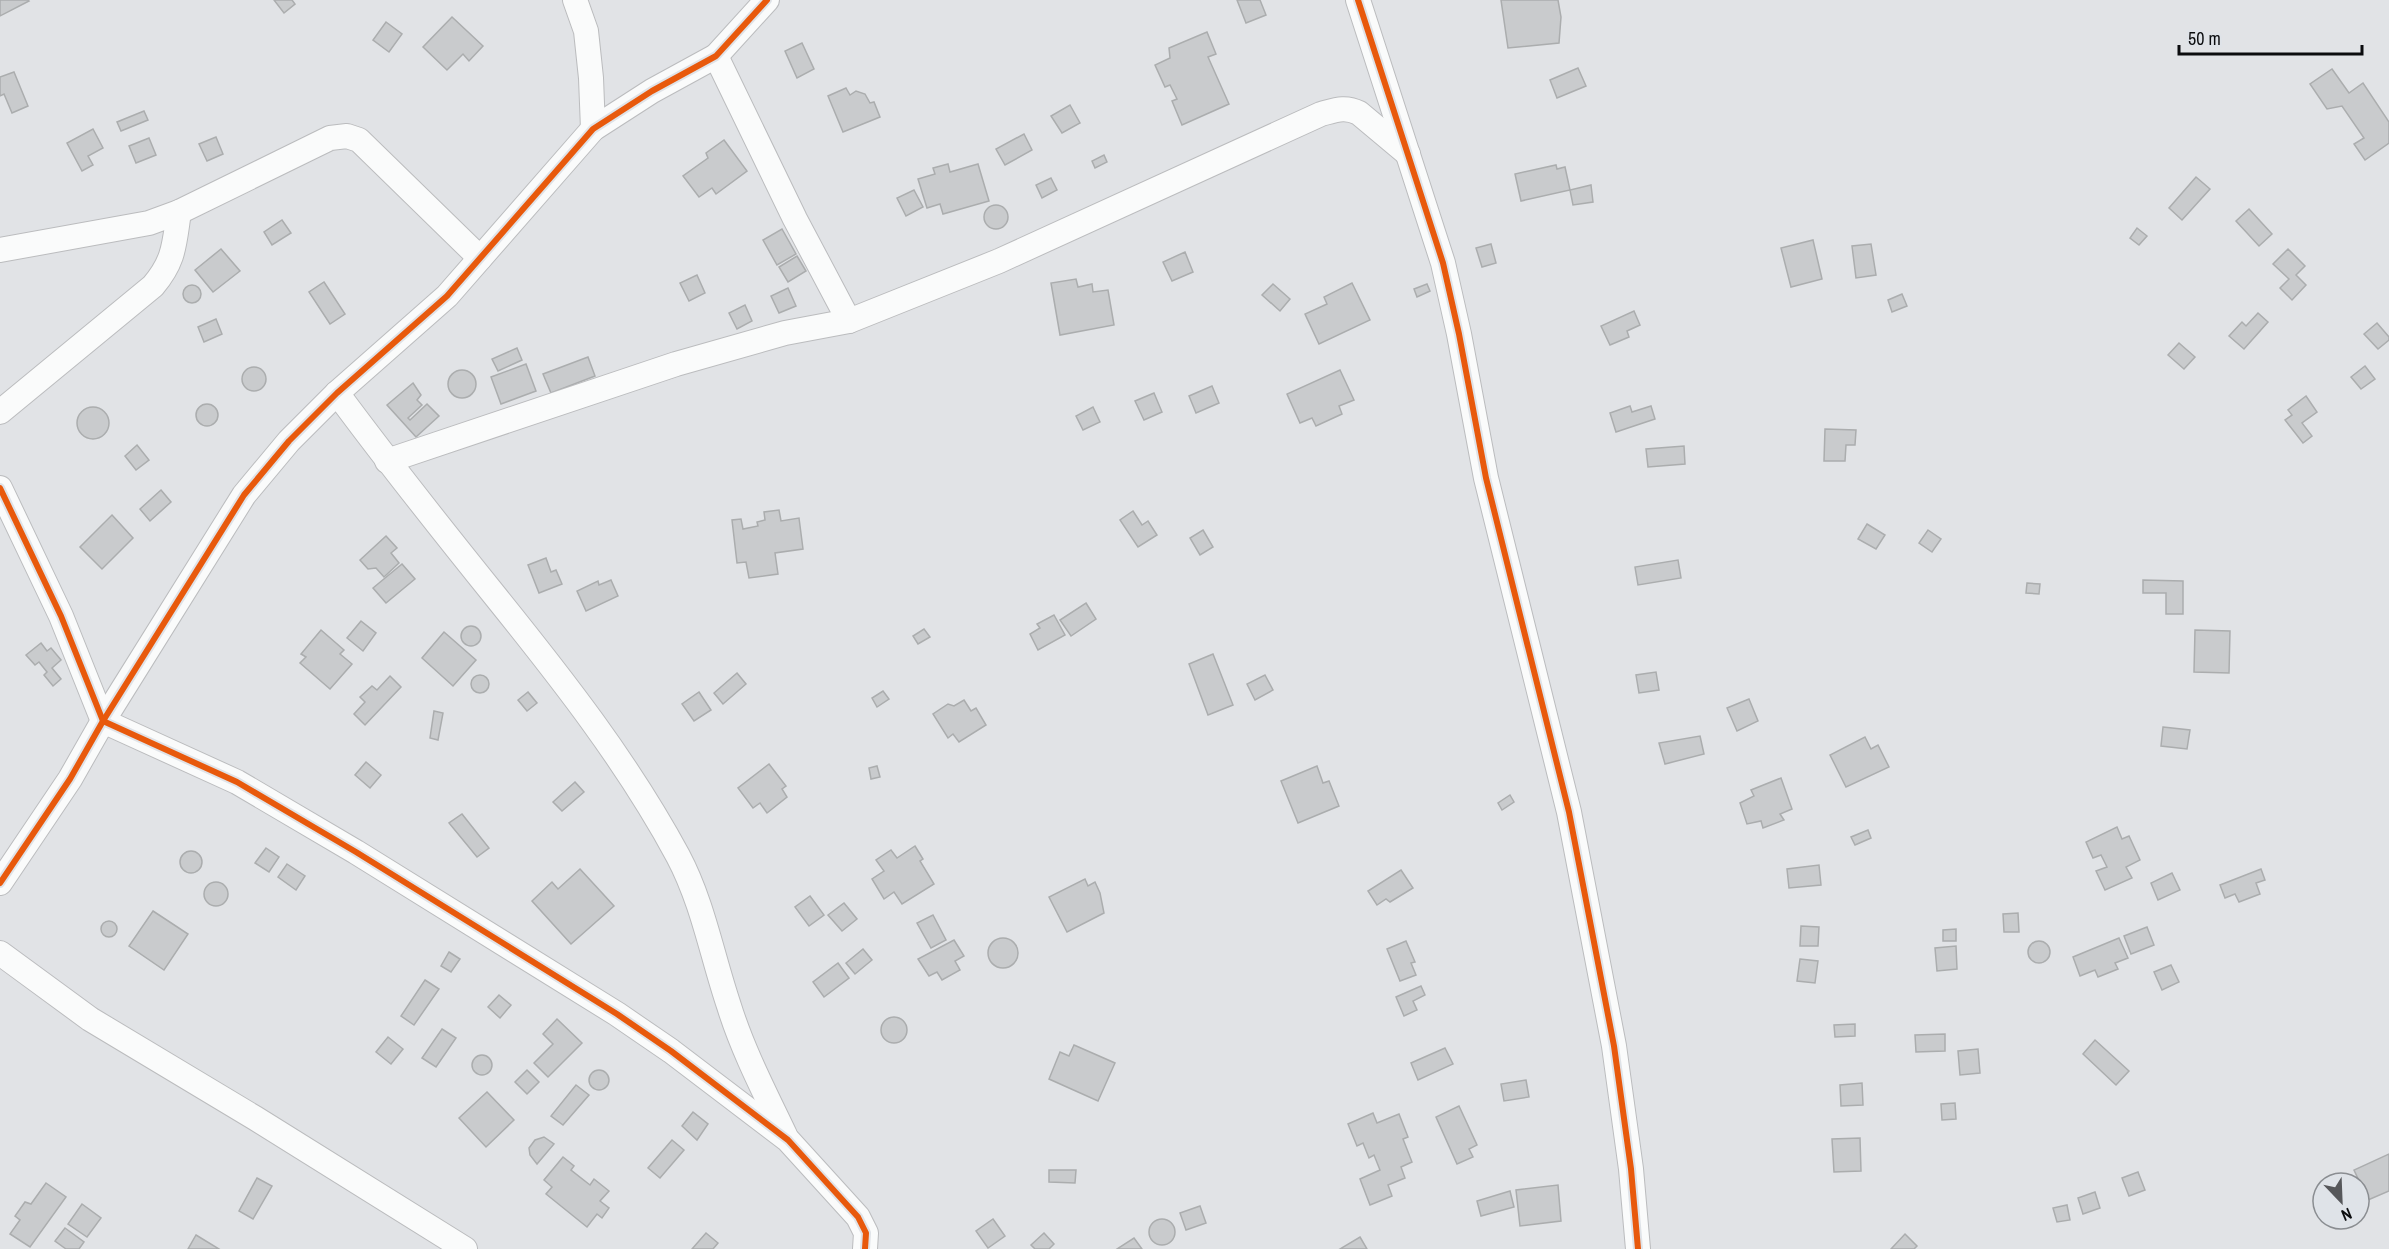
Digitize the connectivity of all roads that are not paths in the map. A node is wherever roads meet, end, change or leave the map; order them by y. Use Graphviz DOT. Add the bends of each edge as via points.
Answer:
graph roads {
  1 [pos="575,0"];
  2 [pos="767,0"];
  3 [pos="1358,0"];
  4 [pos="716,56"];
  5 [pos="593,129"];
  6 [pos="1408,154"];
  7 [pos="179,212"];
  8 [pos="0,250"];
  9 [pos="480,258"];
  10 [pos="849,321"];
  11 [pos="337,393"];
  12 [pos="0,412"];
  13 [pos="387,461"];
  14 [pos="0,488"];
  15 [pos="103,721"];
  16 [pos="0,884"];
  17 [pos="0,953"];
  18 [pos="788,1140"];
  19 [pos="465,1249"];
  20 [pos="865,1249"];
  21 [pos="1638,1249"];
  1 -- 5 [label="street" via="586,31"];
  2 -- 4 [label="street"];
  3 -- 6 [label="street"];
  4 -- 5 [label="street"];
  4 -- 10 [label="street"];
  5 -- 9 [label="street"];
  6 -- 10 [label="street" via="1350,108 1321,114 999,261"];
  6 -- 21 [label="street" via="1443,263 1486,478 1569,812 1614,1046"];
  7 -- 8 [label="street" via="139,225"];
  7 -- 9 [label="street" via="330,138 347,136 359,140"];
  7 -- 12 [label="street" via="172,259 153,286"];
  9 -- 11 [label="street" via="447,296"];
  10 -- 13 [label="street" via="785,333 676,364"];
  11 -- 13 [label="street"];
  11 -- 15 [label="street" via="289,441 244,495"];
  13 -- 18 [label="street" via="562,680 610,746 678,856 702,915 746,1052"];
  14 -- 15 [label="street" via="61,615"];
  15 -- 16 [label="street" via="70,779"];
  15 -- 18 [label="street" via="237,782 356,852 618,1014"];
  17 -- 19 [label="street" via="90,1019"];
  18 -- 20 [label="street" via="858,1217 866,1233"];
}
